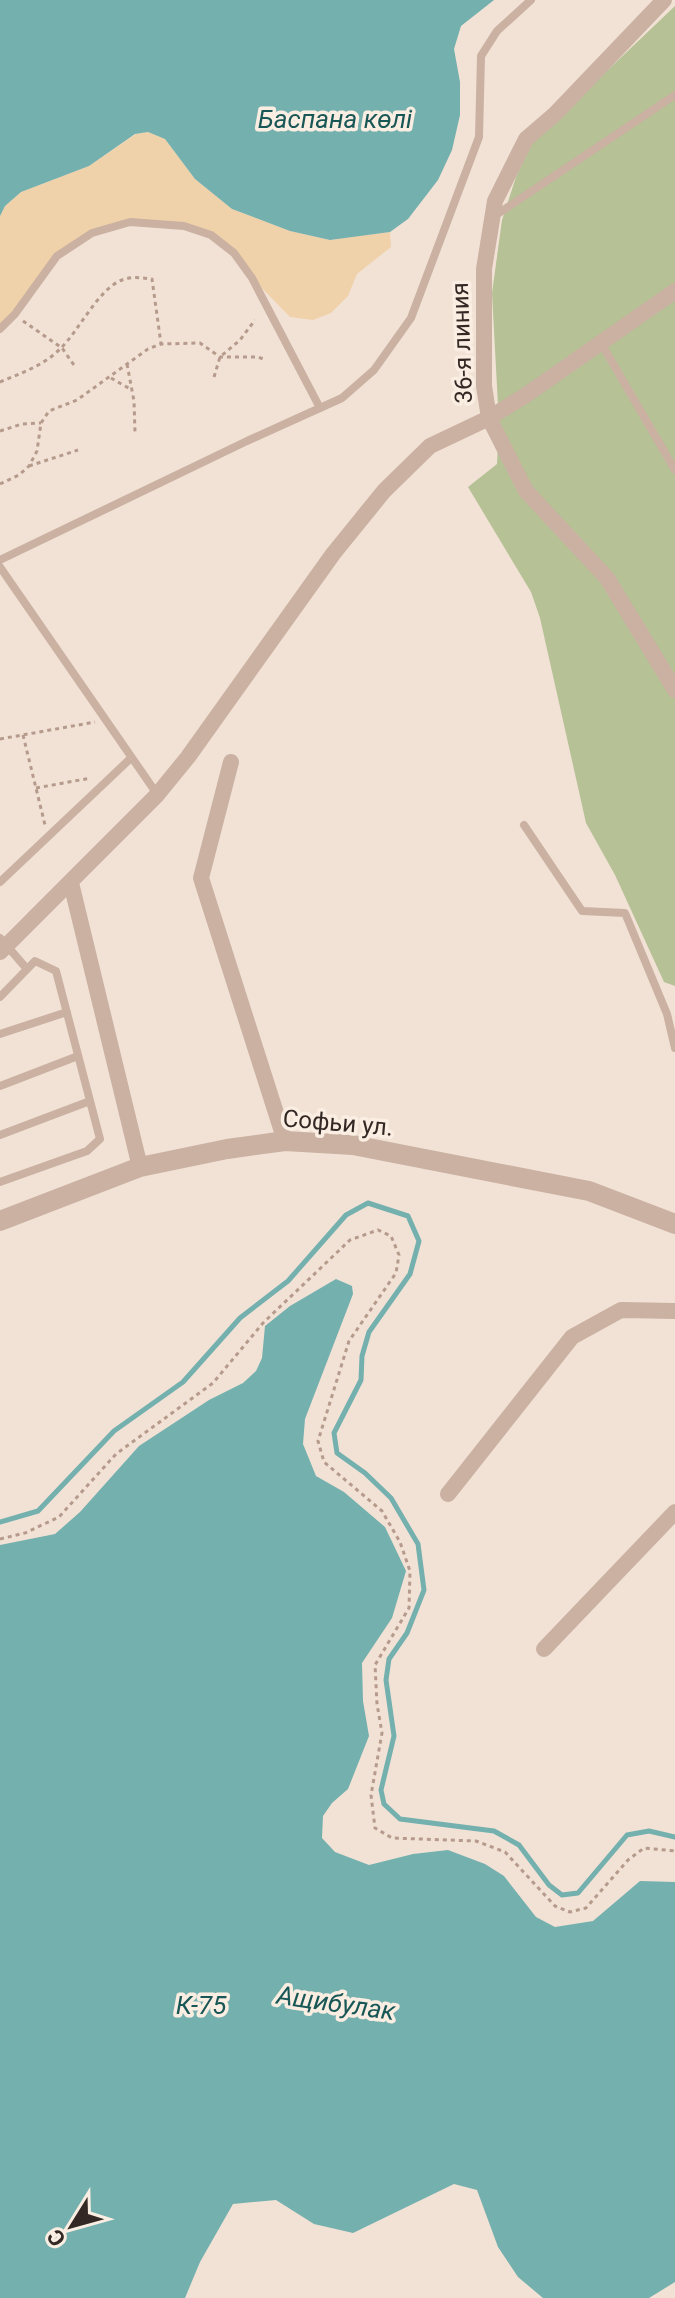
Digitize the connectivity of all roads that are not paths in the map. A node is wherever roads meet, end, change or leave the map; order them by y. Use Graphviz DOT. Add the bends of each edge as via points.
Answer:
graph roads {
  1 [pos="531,0"];
  2 [pos="664,0"];
  3 [pos="675,95"];
  4 [pos="490,220"];
  5 [pos="675,291"];
  6 [pos="0,329"];
  7 [pos="600,343"];
  8 [pos="320,408"];
  9 [pos="489,418"];
  10 [pos="675,470"];
  11 [pos="0,560"];
  12 [pos="0,567"];
  13 [pos="675,690"];
  14 [pos="131,758"];
  15 [pos="231,762"];
  16 [pos="157,795"];
  17 [pos="524,825"];
  18 [pos="0,882"];
  19 [pos="71,883"];
  20 [pos="2,945"];
  21 [pos="27,969"];
  22 [pos="0,997"];
  23 [pos="67,1012"];
  24 [pos="0,1034"];
  25 [pos="675,1048"];
  26 [pos="78,1056"];
  27 [pos="0,1086"];
  28 [pos="90,1101"];
  29 [pos="0,1135"];
  30 [pos="285,1141"];
  31 [pos="140,1167"];
  32 [pos="0,1182"];
  33 [pos="0,1221"];
  34 [pos="675,1224"];
  35 [pos="675,1311"];
  36 [pos="448,1494"];
  37 [pos="675,1512"];
  38 [pos="544,1649"];
  1 -- 8 [label="lane" via="497,31 481,56 479,137 411,318 374,370 342,398"];
  2 -- 4 [label="street, 36-я линия" via="526,139"];
  3 -- 4 [label="lane"];
  4 -- 9 [label="street, 36-я линия" via="484,269"];
  5 -- 7 [label="street"];
  6 -- 8 [label="lane" via="57,256 92,233 130,222 184,226 211,235 234,253"];
  7 -- 9 [label="street"];
  7 -- 10 [label="lane"];
  8 -- 11 [label="lane"];
  9 -- 13 [label="street, 36-я линия" via="526,491 607,578"];
  9 -- 16 [label="street" via="430,446 384,491"];
  12 -- 14 [label="lane"];
  14 -- 16 [label="lane"];
  14 -- 18 [label="lane"];
  15 -- 30 [label="street" via="201,878"];
  16 -- 19 [label="street"];
  17 -- 25 [label="lane" via="582,911 625,913 667,1014"];
  19 -- 20 [label="street"];
  19 -- 31 [label="street"];
  20 -- 21 [label="lane"];
  21 -- 22 [label="lane"];
  21 -- 23 [label="lane" via="35,961 56,971"];
  23 -- 24 [label="lane"];
  23 -- 26 [label="lane"];
  26 -- 27 [label="lane"];
  26 -- 28 [label="lane"];
  28 -- 29 [label="lane"];
  28 -- 32 [label="lane" via="100,1139 87,1151"];
  30 -- 31 [label="street, Софьи ул."];
  30 -- 34 [label="street, Софьи ул." via="353,1145 589,1191"];
  31 -- 33 [label="street, Софьи ул."];
  35 -- 36 [label="street" via="621,1310 572,1337"];
  37 -- 38 [label="street"];
}
